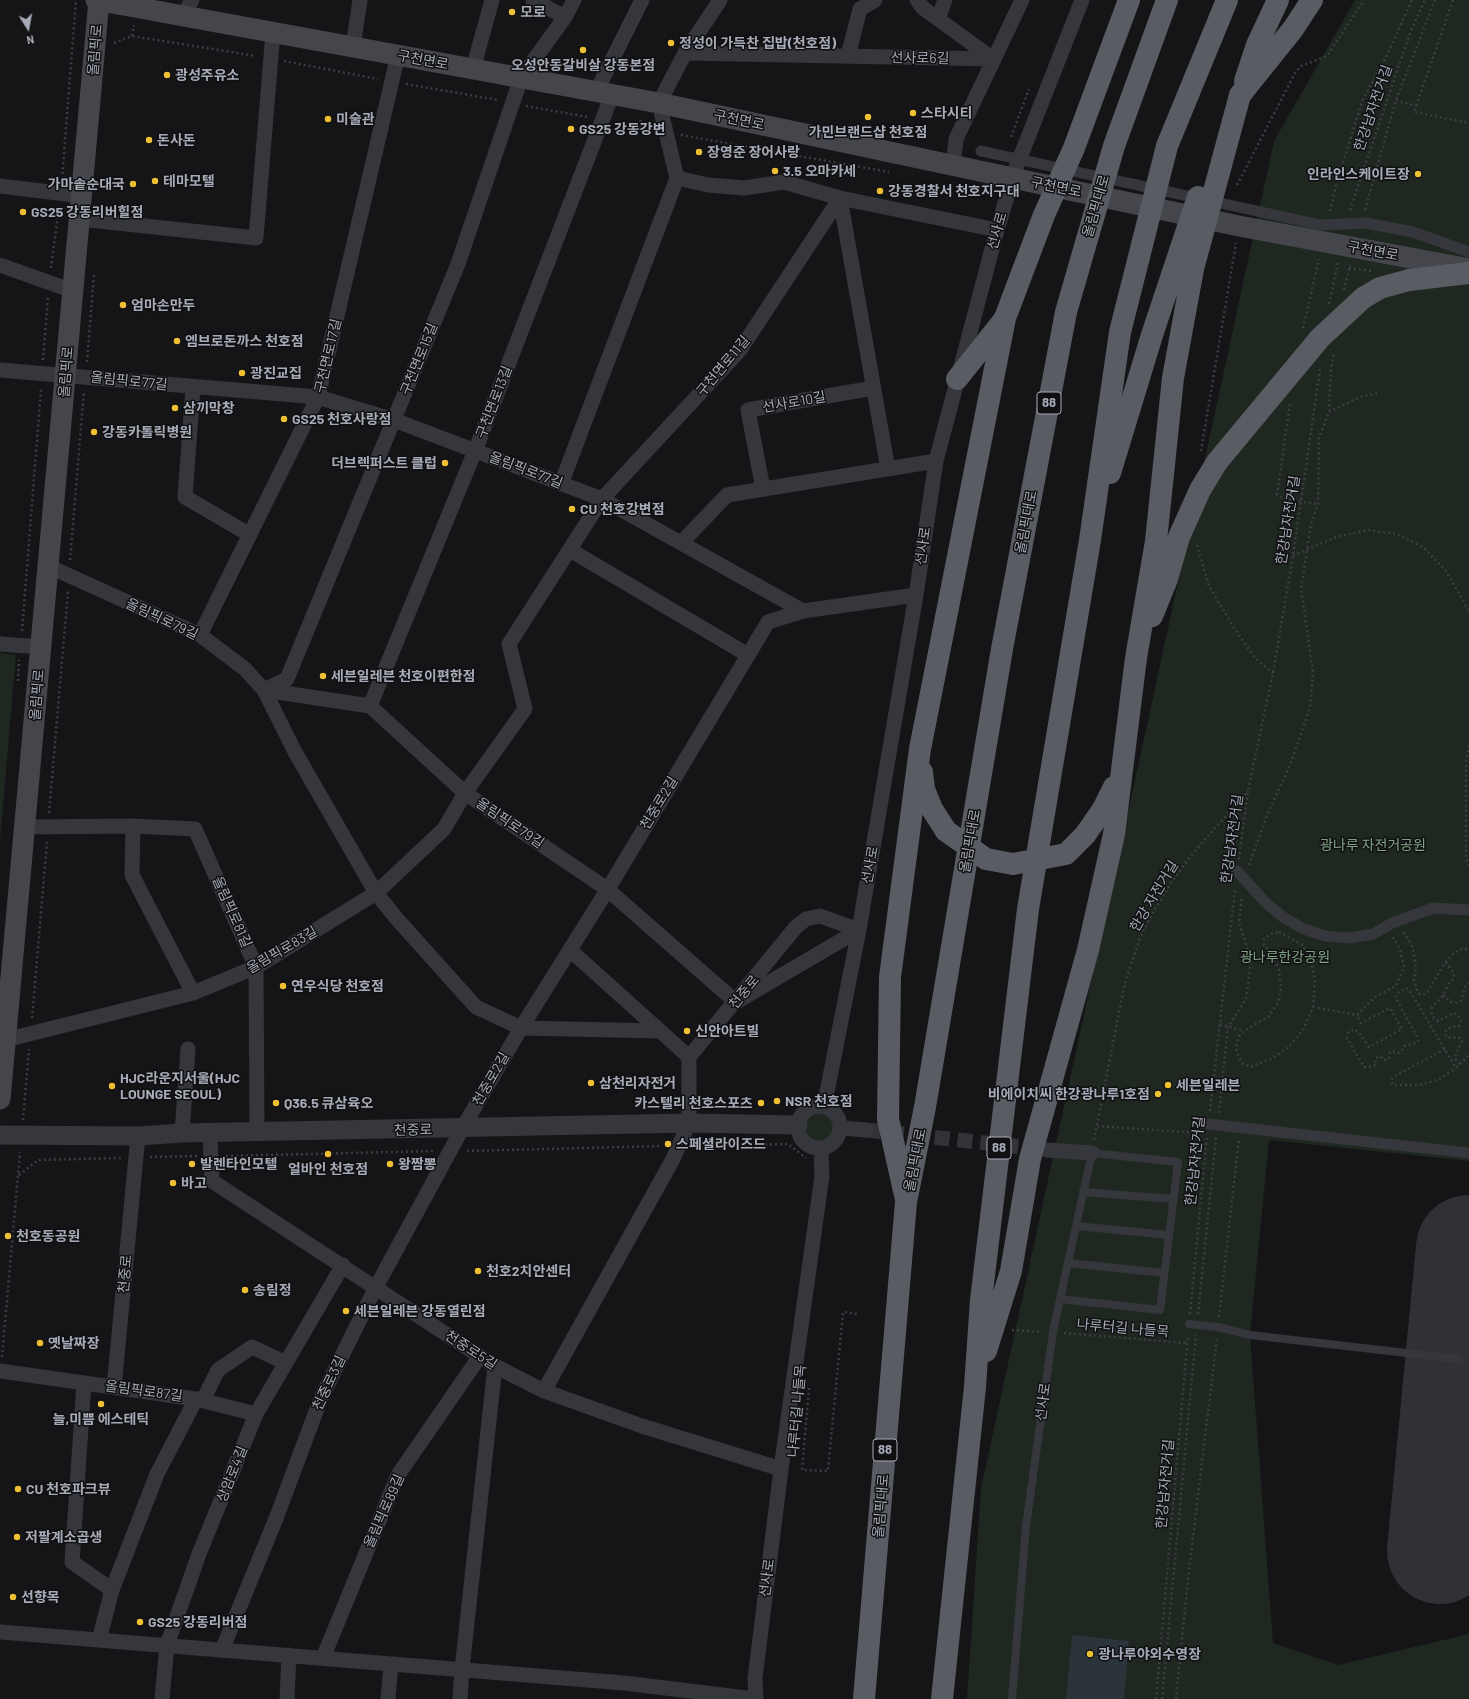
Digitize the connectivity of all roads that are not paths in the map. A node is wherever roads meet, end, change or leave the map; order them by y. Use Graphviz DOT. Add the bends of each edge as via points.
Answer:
graph roads {
  1 [pos="98,0"];
  2 [pos="360,0"];
  3 [pos="492,0"];
  4 [pos="532,0"];
  5 [pos="574,0"];
  6 [pos="642,0"];
  7 [pos="720,0"];
  8 [pos="875,0"];
  9 [pos="917,0"];
  10 [pos="945,0"];
  11 [pos="1022,0"];
  12 [pos="1082,0"];
  13 [pos="1116,0"];
  14 [pos="1130,0"];
  15 [pos="1167,0"];
  16 [pos="1227,0"];
  17 [pos="1278,0"];
  18 [pos="1312,0"];
  19 [pos="187,8"];
  20 [pos="565,17"];
  21 [pos="938,19"];
  22 [pos="273,32"];
  23 [pos="353,47"];
  24 [pos="685,53"];
  25 [pos="398,55"];
  26 [pos="848,56"];
  27 [pos="993,59"];
  28 [pos="473,69"];
  29 [pos="521,78"];
  30 [pos="604,94"];
  31 [pos="659,104"];
  32 [pos="1237,105"];
  33 [pos="979,161"];
  34 [pos="953,166"];
  35 [pos="678,178"];
  36 [pos="0,186"];
  37 [pos="82,196"];
  38 [pos="840,198"];
  39 [pos="1044,215"];
  40 [pos="80,220"];
  41 [pos="997,230"];
  42 [pos="1469,252"];
  43 [pos="0,265"];
  44 [pos="1469,269"];
  45 [pos="1469,272"];
  46 [pos="73,291"];
  47 [pos="1005,318"];
  48 [pos="0,370"];
  49 [pos="76,376"];
  50 [pos="957,379"];
  51 [pos="194,388"];
  52 [pos="873,388"];
  53 [pos="318,397"];
  54 [pos="394,420"];
  55 [pos="475,451"];
  56 [pos="936,461"];
  57 [pos="888,469"];
  58 [pos="561,484"];
  59 [pos="763,490"];
  60 [pos="602,499"];
  61 [pos="250,534"];
  62 [pos="1090,540"];
  63 [pos="681,543"];
  64 [pos="570,550"];
  65 [pos="48,566"];
  66 [pos="916,595"];
  67 [pos="803,611"];
  68 [pos="200,635"];
  69 [pos="0,644"];
  70 [pos="41,647"];
  71 [pos="748,655"];
  72 [pos="1136,658"];
  73 [pos="264,690"];
  74 [pos="370,706"];
  75 [pos="920,749"];
  76 [pos="1121,774"];
  77 [pos="465,793"];
  78 [pos="133,826"];
  79 [pos="25,827"];
  80 [pos="1241,875"];
  81 [pos="608,889"];
  82 [pos="376,893"];
  83 [pos="1469,910"];
  84 [pos="859,930"];
  85 [pos="570,950"];
  86 [pos="256,967"];
  87 [pos="193,992"];
  88 [pos="736,1002"];
  89 [pos="521,1028"];
  90 [pos="660,1031"];
  91 [pos="5,1040"];
  92 [pos="188,1049"];
  93 [pos="689,1057"];
  94 [pos="0,1099"];
  95 [pos="824,1107"];
  96 [pos="689,1123"];
  97 [pos="798,1125"];
  98 [pos="840,1128"];
  99 [pos="1211,1128"];
  100 [pos="462,1129"];
  101 [pos="866,1130"];
  102 [pos="257,1132"];
  103 [pos="182,1133"];
  104 [pos="210,1133"];
  105 [pos="0,1135"];
  106 [pos="138,1136"];
  107 [pos="821,1149"];
  108 [pos="1047,1150"];
  109 [pos="1092,1153"];
  110 [pos="1469,1153"];
  111 [pos="1083,1192"];
  112 [pos="1173,1199"];
  113 [pos="906,1202"];
  114 [pos="1076,1226"];
  115 [pos="1169,1235"];
  116 [pos="1068,1263"];
  117 [pos="343,1265"];
  118 [pos="1164,1273"];
  119 [pos="376,1287"];
  120 [pos="1060,1299"];
  121 [pos="1193,1324"];
  122 [pos="480,1356"];
  123 [pos="1458,1359"];
  124 [pos="286,1363"];
  125 [pos="495,1366"];
  126 [pos="0,1371"];
  127 [pos="84,1383"];
  128 [pos="114,1387"];
  129 [pos="975,1387"];
  130 [pos="544,1391"];
  131 [pos="199,1400"];
  132 [pos="256,1414"];
  133 [pos="781,1470"];
  134 [pos="112,1590"];
  135 [pos="0,1632"];
  136 [pos="99,1640"];
  137 [pos="167,1645"];
  138 [pos="222,1650"];
  139 [pos="289,1655"];
  140 [pos="322,1658"];
  141 [pos="391,1664"];
  142 [pos="462,1669"];
  143 [pos="162,1699"];
  144 [pos="287,1699"];
  145 [pos="388,1699"];
  146 [pos="460,1699"];
  147 [pos="756,1699"];
  148 [pos="864,1699"];
  149 [pos="942,1699"];
  150 [pos="1012,1699"];
  1 -- 19 [label="main road, 구천면로" via="137,9"];
  1 -- 37 [label="main road, 올림픽로"];
  2 -- 23 [label="street"];
  3 -- 28 [label="street"];
  4 -- 20 [label="street"];
  5 -- 20 [label="street, 구천면로15길"];
  6 -- 30 [label="street"];
  7 -- 24 [label="street"];
  8 -- 26 [label="street" via="860,9"];
  9 -- 21 [label="street"];
  10 -- 21 [label="street"];
  11 -- 27 [label="street"];
  12 -- 41 [label="street, 선사로" via="1014,173"];
  13 -- 39 [label="highway" via="1057,152"];
  14 -- 39 [label="highway" via="1074,148"];
  15 -- 113 [label="highway, 올림픽대로 / 88" via="1114,146 1066,312 1002,649 926,1108"];
  16 -- 62 [label="highway, 88" via="1168,146 1120,332"];
  17 -- 32 [label="highway" via="1257,45"];
  18 -- 32 [label="highway"];
  19 -- 22 [label="main road, 구천면로"];
  20 -- 29 [label="street, 구천면로15길"];
  21 -- 27 [label="street"];
  22 -- 23 [label="main road, 구천면로"];
  22 -- 40 [label="street" via="256,238"];
  23 -- 25 [label="main road, 구천면로"];
  24 -- 26 [label="street, 선사로6길"];
  24 -- 31 [label="street"];
  25 -- 28 [label="main road, 구천면로"];
  25 -- 53 [label="street, 구천면로17길"];
  26 -- 27 [label="street, 선사로6길"];
  27 -- 34 [label="street" via="956,140"];
  28 -- 29 [label="main road, 구천면로"];
  29 -- 30 [label="main road, 구천면로"];
  29 -- 54 [label="street, 구천면로15길" via="458,264"];
  30 -- 31 [label="main road, 구천면로"];
  30 -- 55 [label="street, 구천면로13길" via="602,120"];
  31 -- 34 [label="main road, 구천면로"];
  31 -- 35 [label="street"];
  32 -- 62 [label="highway" via="1213,151 1150,343"];
  32 -- 72 [label="highway" via="1192,269 1173,378 1156,541"];
  33 -- 34 [label="main road, 구천면로"];
  33 -- 42 [label="street" via="1226,205 1321,225 1366,223 1413,232"];
  33 -- 44 [label="main road, 구천면로" via="1239,226"];
  35 -- 38 [label="street" via="708,185 744,188 784,182"];
  35 -- 58 [label="street"];
  36 -- 37 [label="street"];
  37 -- 40 [label="main road, 올림픽로"];
  38 -- 41 [label="street"];
  38 -- 52 [label="street"];
  38 -- 60 [label="street, 구천면로11길" via="740,350"];
  39 -- 47 [label="highway"];
  40 -- 46 [label="main road, 올림픽로"];
  41 -- 50 [label="street, 선사로"];
  43 -- 46 [label="street"];
  45 -- 72 [label="highway" via="1409,280 1380,288 1363,298 1320,338 1217,462 1200,490"];
  46 -- 49 [label="main road, 올림픽로"];
  47 -- 50 [label="highway"];
  47 -- 75 [label="highway"];
  48 -- 49 [label="street, 올림픽로77길"];
  49 -- 51 [label="street, 올림픽로77길"];
  49 -- 65 [label="main road, 올림픽로"];
  50 -- 56 [label="street, 선사로"];
  51 -- 53 [label="street, 올림픽로77길"];
  51 -- 61 [label="street" via="185,497"];
  52 -- 57 [label="street"];
  52 -- 59 [label="street, 선사로10길" via="748,410"];
  53 -- 54 [label="street, 올림픽로77길"];
  53 -- 61 [label="street, 구천면로17길"];
  54 -- 55 [label="street, 올림픽로77길"];
  54 -- 73 [label="street, 구천면로15길" via="287,679"];
  55 -- 58 [label="street, 올림픽로77길"];
  55 -- 74 [label="street, 구천면로13길"];
  56 -- 57 [label="street"];
  56 -- 66 [label="street, 선사로"];
  57 -- 59 [label="street"];
  58 -- 60 [label="street, 올림픽로77길"];
  59 -- 63 [label="street" via="727,496"];
  60 -- 63 [label="street, 올림픽로77길"];
  60 -- 64 [label="street"];
  61 -- 68 [label="street, 구천면로17길"];
  62 -- 129 [label="highway, 88" via="1028,909 981,1300"];
  63 -- 67 [label="street, 올림픽로77길"];
  64 -- 71 [label="street"];
  64 -- 77 [label="street" via="509,644 525,709"];
  65 -- 68 [label="street, 올림픽로79길"];
  65 -- 70 [label="main road, 올림픽로"];
  66 -- 67 [label="street, 천중로2길"];
  66 -- 84 [label="street, 선사로"];
  67 -- 71 [label="street, 천중로2길" via="768,622"];
  68 -- 73 [label="street, 올림픽로79길" via="245,669"];
  69 -- 70 [label="street"];
  70 -- 79 [label="main road, 올림픽로"];
  71 -- 81 [label="street, 천중로2길"];
  72 -- 76 [label="highway"];
  73 -- 74 [label="street"];
  73 -- 82 [label="street, 올림픽로79길" via="295,752"];
  74 -- 77 [label="street, 올림픽로79길"];
  75 -- 76 [label="highway" via="924,789 932,809 946,831 986,859 1013,864 1066,854 1085,835 1104,809"];
  75 -- 113 [label="highway" via="890,977 888,1119"];
  76 -- 129 [label="highway" via="1114,834 1088,950 1030,1159 1011,1271"];
  77 -- 81 [label="street, 올림픽로79길"];
  77 -- 82 [label="street, 올림픽로83길" via="444,830"];
  78 -- 79 [label="street, 올림픽로81길"];
  78 -- 86 [label="street, 올림픽로81길" via="195,829"];
  78 -- 87 [label="street" via="132,875"];
  79 -- 91 [label="main road, 올림픽로"];
  80 -- 83 [label="street" via="1266,903 1283,917 1304,929 1325,936 1349,938 1373,934 1432,908"];
  81 -- 85 [label="street, 천중로2길"];
  81 -- 88 [label="street, 올림픽로79길"];
  82 -- 86 [label="street, 올림픽로83길"];
  82 -- 89 [label="street" via="476,1007"];
  84 -- 88 [label="street"];
  84 -- 88 [label="street, 천중로" via="820,916 806,919 796,927"];
  84 -- 95 [label="street, 선사로"];
  85 -- 89 [label="street, 천중로2길"];
  85 -- 90 [label="street"];
  86 -- 87 [label="street, 올림픽로83길"];
  86 -- 102 [label="street, 올림픽로81길"];
  87 -- 91 [label="street, 올림픽로83길"];
  88 -- 93 [label="street, 천중로"];
  89 -- 90 [label="street"];
  89 -- 100 [label="street, 천중로2길"];
  90 -- 93 [label="street"];
  91 -- 94 [label="main road, 올림픽로"];
  92 -- 103 [label="street"];
  93 -- 96 [label="street"];
  95 -- 97 [label="street" via="807,1110"];
  95 -- 98 [label="street" via="838,1117"];
  96 -- 97 [label="street, 천중로"];
  96 -- 100 [label="street, 천중로"];
  96 -- 130 [label="street" via="679,1146"];
  97 -- 107 [label="street" via="799,1135 803,1141"];
  98 -- 101 [label="street"];
  98 -- 107 [label="street" via="838,1138 833,1144"];
  99 -- 110 [label="street" via="1240,1128"];
  100 -- 102 [label="street, 천중로"];
  100 -- 119 [label="street, 천중로3길"];
  102 -- 104 [label="street, 천중로"];
  103 -- 104 [label="street, 천중로"];
  103 -- 106 [label="street, 천중로"];
  104 -- 117 [label="street, 천중로5길" via="212,1181"];
  105 -- 106 [label="street, 천중로"];
  106 -- 128 [label="street, 천중로"];
  107 -- 133 [label="street, 선사로" via="822,1176"];
  108 -- 109 [label="street"];
  109 -- 111 [label="lane, 선사로"];
  109 -- 112 [label="lane" via="1178,1162"];
  111 -- 112 [label="lane"];
  111 -- 114 [label="lane, 선사로"];
  112 -- 115 [label="lane"];
  113 -- 148 [label="highway, 올림픽대로 / 88"];
  114 -- 115 [label="lane"];
  114 -- 116 [label="lane, 선사로"];
  115 -- 118 [label="lane"];
  116 -- 118 [label="lane"];
  116 -- 120 [label="lane, 선사로"];
  117 -- 119 [label="street, 천중로5길"];
  117 -- 124 [label="street, 상암로4길"];
  118 -- 120 [label="lane" via="1160,1310"];
  119 -- 122 [label="street, 천중로5길"];
  119 -- 138 [label="street, 천중로3길" via="321,1398 278,1516"];
  120 -- 150 [label="lane, 선사로" via="1053,1332 1026,1526"];
  121 -- 123 [label="lane" via="1250,1335"];
  122 -- 125 [label="street, 천중로5길"];
  122 -- 140 [label="street, 올림픽로89길" via="398,1475"];
  124 -- 131 [label="street, 올림픽로87길" via="252,1347 218,1370"];
  124 -- 132 [label="street, 상암로4길"];
  125 -- 130 [label="street, 천중로5길"];
  125 -- 142 [label="street"];
  126 -- 127 [label="street, 올림픽로87길"];
  127 -- 128 [label="street, 올림픽로87길"];
  127 -- 134 [label="street, 올림픽로87길" via="72,1562"];
  128 -- 131 [label="street, 올림픽로87길"];
  129 -- 149 [label="highway, 88"];
  130 -- 133 [label="street, 천중로5길" via="642,1426"];
  131 -- 132 [label="street, 올림픽로87길"];
  131 -- 134 [label="street" via="157,1474"];
  132 -- 137 [label="street, 상암로4길" via="199,1554"];
  133 -- 147 [label="street, 선사로" via="755,1678"];
  134 -- 136 [label="street"];
  135 -- 136 [label="street"];
  136 -- 137 [label="street"];
  137 -- 138 [label="street"];
  137 -- 143 [label="street, 상암로4길"];
  138 -- 139 [label="street"];
  139 -- 140 [label="street"];
  139 -- 144 [label="street"];
  140 -- 141 [label="street"];
  141 -- 142 [label="street"];
  141 -- 145 [label="street"];
  142 -- 146 [label="street"];
  142 -- 147 [label="street" via="624,1683"];
}
